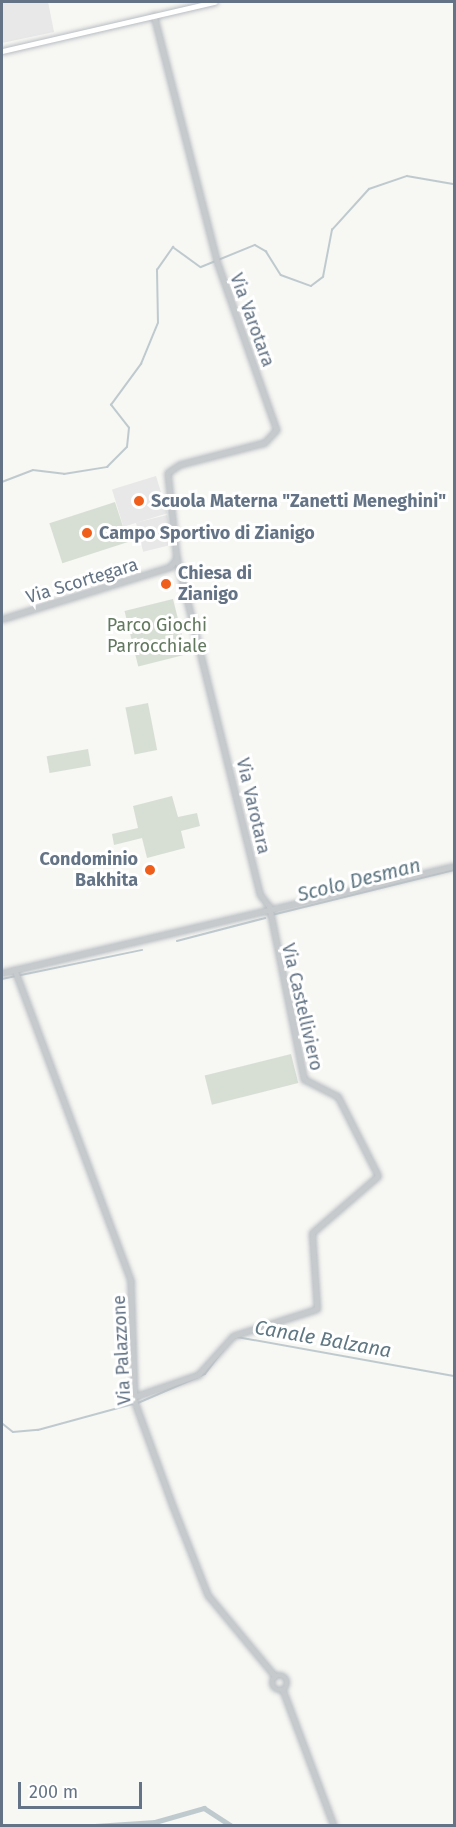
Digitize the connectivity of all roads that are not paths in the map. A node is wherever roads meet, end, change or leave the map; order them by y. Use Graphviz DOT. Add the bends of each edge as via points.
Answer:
graph roads {
  1 [pos="214,2"];
  2 [pos="154,15"];
  3 [pos="2,51"];
  4 [pos="177,558"];
  5 [pos="170,567"];
  6 [pos="180,570"];
  7 [pos="2,619"];
  8 [pos="454,866"];
  9 [pos="269,906"];
  10 [pos="16,971"];
  11 [pos="2,973"];
  12 [pos="135,1401"];
  13 [pos="275,1676"];
  14 [pos="283,1690"];
  15 [pos="334,1826"];
  1 -- 2 [label="main road"];
  2 -- 3 [label="main road"];
  2 -- 4 [label="street, Via Varotara" via="218,263 277,430 265,443 171,470 166,483"];
  4 -- 5 [label="street"];
  4 -- 6 [label="street, Via Varotara"];
  5 -- 6 [label="street"];
  5 -- 7 [label="street, Via Scortegara"];
  6 -- 9 [label="street, Via Varotara" via="260,894"];
  8 -- 9 [label="street"];
  9 -- 10 [label="street"];
  9 -- 12 [label="street, Via Castelliviero" via="304,1080 338,1097 378,1176 314,1229 317,1309 233,1336 198,1375"];
  10 -- 11 [label="street"];
  10 -- 12 [label="street, Via Palazzone" via="131,1281"];
  12 -- 13 [label="street, Via Palazzone" via="203,1586"];
  13 -- 14 [label="street, Via Palazzone" via="273,1687"];
  13 -- 14 [label="street, Via Palazzone" via="286,1678"];
  14 -- 15 [label="street, Via Palazzone"];
}
